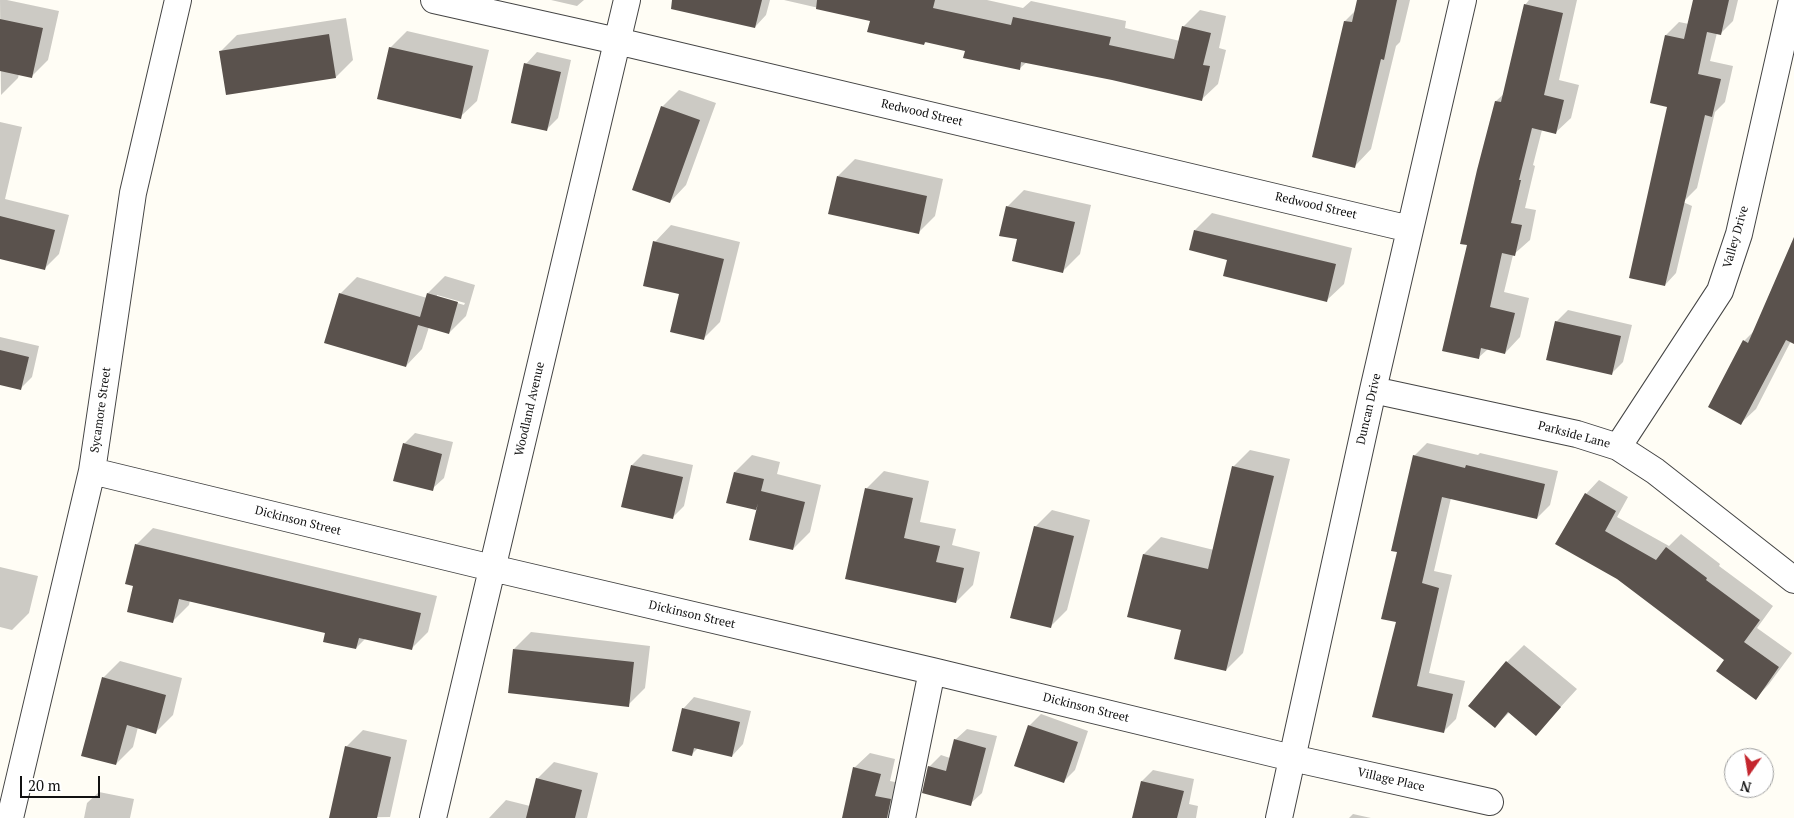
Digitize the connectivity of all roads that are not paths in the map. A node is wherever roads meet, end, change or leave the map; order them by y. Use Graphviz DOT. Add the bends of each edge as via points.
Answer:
graph roads {
  1 [pos="178,0"];
  2 [pos="434,0"];
  3 [pos="627,0"];
  4 [pos="1463,0"];
  5 [pos="1792,0"];
  6 [pos="617,41"];
  7 [pos="1410,229"];
  8 [pos="1373,390"];
  9 [pos="1618,447"];
  10 [pos="92,471"];
  11 [pos="492,568"];
  12 [pos="1794,580"];
  13 [pos="932,671"];
  14 [pos="1292,758"];
  15 [pos="1490,802"];
  16 [pos="10,818"];
  17 [pos="433,818"];
  18 [pos="902,818"];
  19 [pos="1278,818"];
  1 -- 10 [label="street, Sycamore Street" via="133,193"];
  2 -- 6 [label="street, Redwood Street"];
  3 -- 6 [label="street, Woodland Avenue"];
  4 -- 7 [label="street, Duncan Drive"];
  5 -- 9 [label="street, Valley Drive" via="1739,234 1720,290"];
  6 -- 7 [label="street, Redwood Street"];
  6 -- 11 [label="street, Woodland Avenue"];
  7 -- 8 [label="street, Duncan Drive"];
  8 -- 9 [label="street, Parkside Lane" via="1577,434"];
  8 -- 14 [label="street, Duncan Drive"];
  9 -- 12 [label="street, Parkside Lane" via="1655,471"];
  10 -- 11 [label="street, Dickinson Street"];
  10 -- 16 [label="street, Sycamore Street"];
  11 -- 13 [label="street, Dickinson Street"];
  11 -- 17 [label="street, Woodland Avenue"];
  13 -- 14 [label="street, Dickinson Street"];
  13 -- 18 [label="street"];
  14 -- 15 [label="street, Village Place"];
  14 -- 19 [label="street, Duncan Drive"];
}
